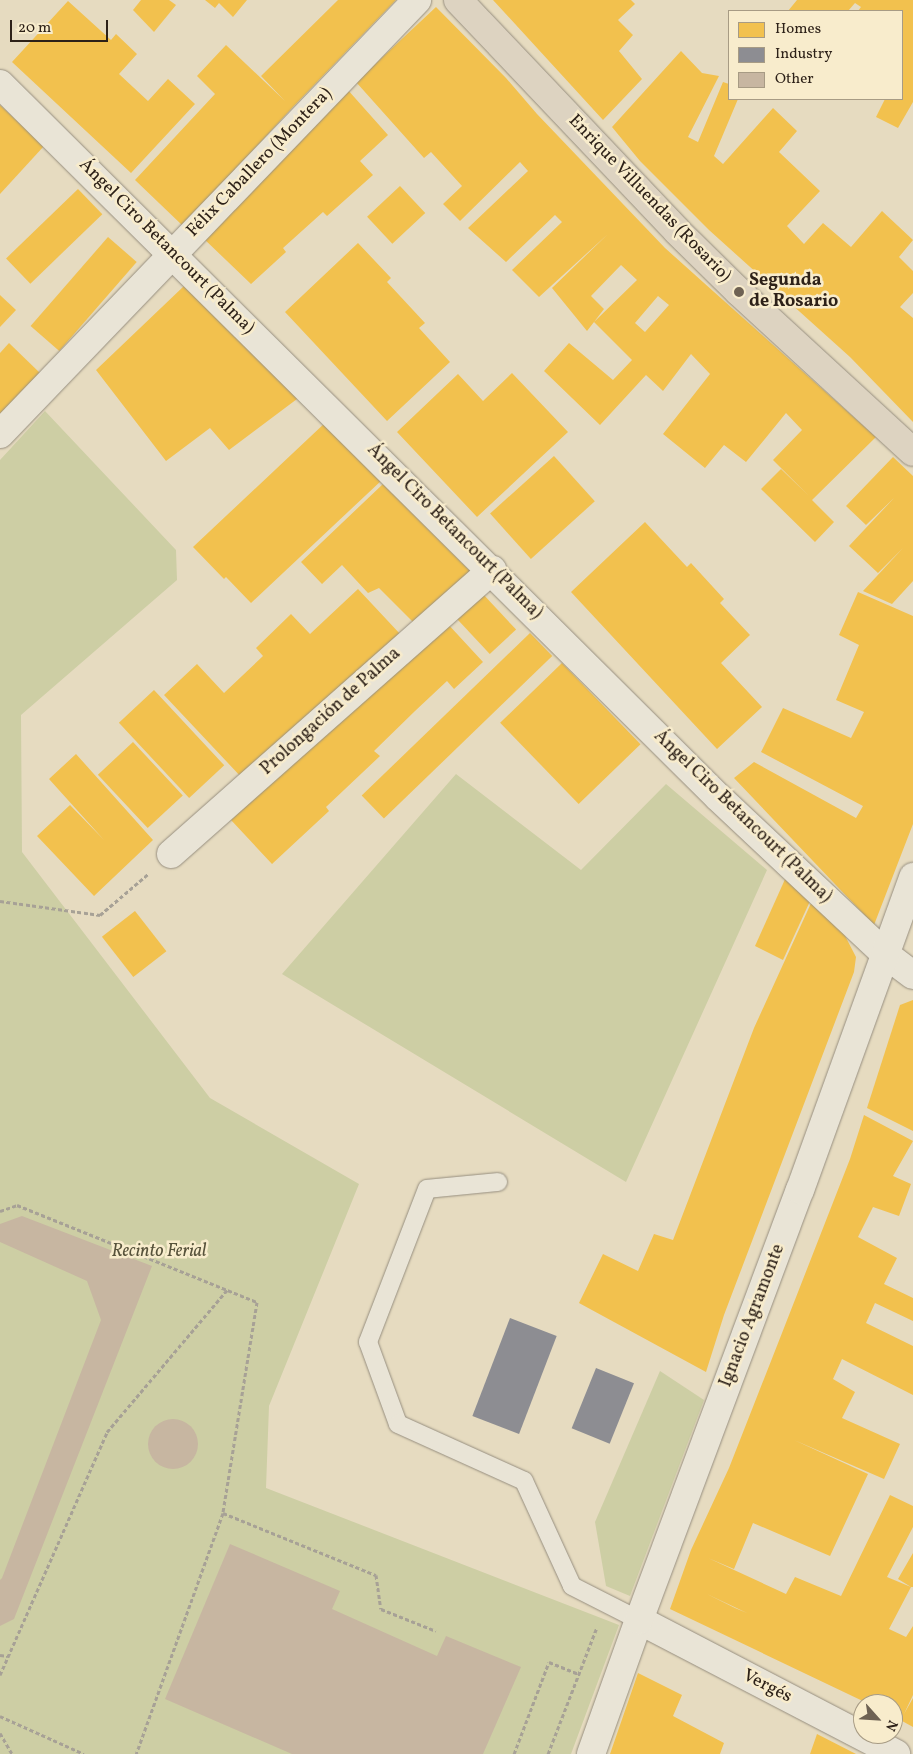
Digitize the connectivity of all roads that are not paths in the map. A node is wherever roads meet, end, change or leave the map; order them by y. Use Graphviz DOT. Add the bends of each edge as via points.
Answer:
graph roads {
  1 [pos="417,0"];
  2 [pos="458,0"];
  3 [pos="0,84"];
  4 [pos="174,254"];
  5 [pos="0,434"];
  6 [pos="913,452"];
  7 [pos="492,570"];
  8 [pos="171,854"];
  9 [pos="913,876"];
  10 [pos="886,954"];
  11 [pos="913,975"];
  12 [pos="498,1182"];
  13 [pos="639,1620"];
  14 [pos="591,1754"];
  15 [pos="896,1754"];
  1 -- 4 [label="street, Félix Caballero (Montera)"];
  2 -- 6 [label="main road, Enrique Villuendas (Rosario)" via="677,231"];
  3 -- 4 [label="street, Ángel Ciro Betancourt (Palma)"];
  4 -- 5 [label="street, Félix Caballero (Montera)"];
  4 -- 7 [label="street, Ángel Ciro Betancourt (Palma)"];
  7 -- 8 [label="street, Prolongación de Palma"];
  7 -- 10 [label="street, Ángel Ciro Betancourt (Palma)" via="718,797"];
  9 -- 10 [label="street, Ignacio Agramonte"];
  10 -- 11 [label="street, Ángel Ciro Betancourt (Palma)"];
  10 -- 13 [label="street, Ignacio Agramonte"];
  12 -- 13 [label="lane" via="427,1189 368,1342 398,1424 524,1481 572,1586"];
  13 -- 14 [label="street, Ignacio Agramonte"];
  13 -- 15 [label="street, Vergés"];
}
